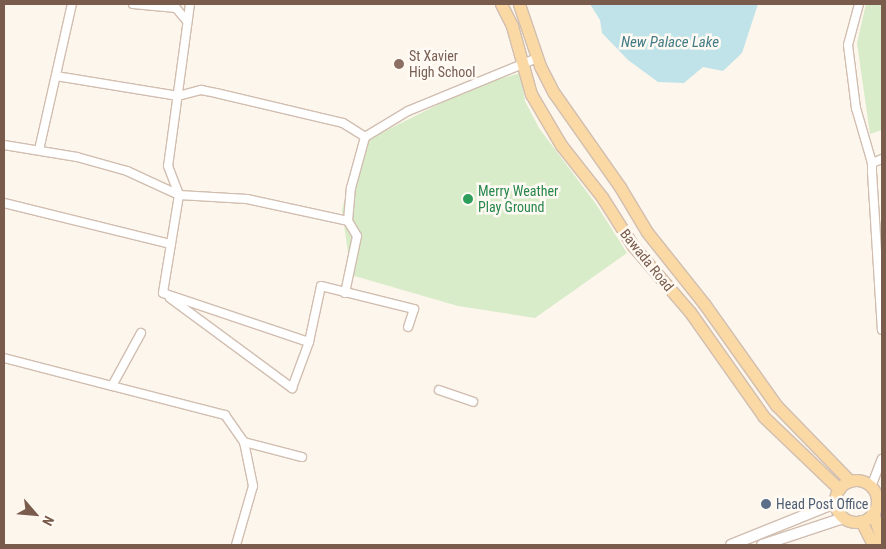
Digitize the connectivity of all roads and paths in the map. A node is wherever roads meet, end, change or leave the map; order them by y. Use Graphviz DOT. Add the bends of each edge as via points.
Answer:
graph roads {
  1 [pos="72,4"];
  2 [pos="132,4"];
  3 [pos="190,4"];
  4 [pos="501,4"];
  5 [pos="519,4"];
  6 [pos="859,4"];
  7 [pos="187,21"];
  8 [pos="538,58"];
  9 [pos="523,62"];
  10 [pos="56,76"];
  11 [pos="178,96"];
  12 [pos="365,137"];
  13 [pos="4,145"];
  14 [pos="39,150"];
  15 [pos="882,159"];
  16 [pos="872,163"];
  17 [pos="179,195"];
  18 [pos="4,203"];
  19 [pos="348,220"];
  20 [pos="171,244"];
  21 [pos="879,246"];
  22 [pos="881,276"];
  23 [pos="345,293"];
  24 [pos="163,294"];
  25 [pos="882,311"];
  26 [pos="408,327"];
  27 [pos="882,330"];
  28 [pos="141,333"];
  29 [pos="309,342"];
  30 [pos="4,358"];
  31 [pos="112,386"];
  32 [pos="440,390"];
  33 [pos="473,402"];
  34 [pos="244,442"];
  35 [pos="302,458"];
  36 [pos="882,459"];
  37 [pos="850,481"];
  38 [pos="871,487"];
  39 [pos="839,489"];
  40 [pos="879,501"];
  41 [pos="835,503"];
  42 [pos="873,513"];
  43 [pos="843,518"];
  44 [pos="861,521"];
  45 [pos="882,541"];
  46 [pos="236,545"];
  47 [pos="731,545"];
  48 [pos="762,545"];
  49 [pos="873,545"];
  1 -- 10 [label="street"];
  2 -- 7 [label="street" via="176,8"];
  3 -- 7 [label="street"];
  4 -- 9 [label="main road, Bawada Road" via="512,25"];
  5 -- 8 [label="main road"];
  6 -- 16 [label="street" via="848,45 856,108"];
  7 -- 11 [label="street"];
  8 -- 9 [label="street"];
  8 -- 37 [label="main road" via="562,106 648,232 705,304 776,405"];
  9 -- 12 [label="street" via="408,111"];
  9 -- 39 [label="main road, Bawada Road" via="531,94 545,121 602,197 633,246 690,312 764,417"];
  10 -- 11 [label="street"];
  10 -- 14 [label="street"];
  11 -- 12 [label="street" via="201,90 216,93 343,123"];
  11 -- 17 [label="street" via="168,166"];
  12 -- 19 [label="street" via="349,196"];
  13 -- 14 [label="street"];
  14 -- 17 [label="street" via="127,171"];
  15 -- 16 [label="street"];
  16 -- 21 [label="street"];
  17 -- 19 [label="street" via="247,200"];
  17 -- 20 [label="street"];
  18 -- 20 [label="street"];
  19 -- 23 [label="street" via="357,236"];
  20 -- 24 [label="street"];
  21 -- 22 [label="street"];
  22 -- 25 [label="street"];
  23 -- 26 [label="street" via="414,309"];
  23 -- 29 [label="street" via="321,286"];
  24 -- 29 [label="street"];
  24 -- 29 [label="street" via="292,388"];
  25 -- 27 [label="street"];
  28 -- 31 [label="street"];
  30 -- 31 [label="street"];
  31 -- 34 [label="street" via="225,415"];
  32 -- 33 [label="street"];
  34 -- 35 [label="street"];
  34 -- 46 [label="street" via="253,486"];
  36 -- 38 [label="street"];
  37 -- 38 [label="main road" via="861,481"];
  37 -- 39 [label="main road"];
  38 -- 40 [label="main road"];
  39 -- 41 [label="main road"];
  40 -- 42 [label="main road"];
  41 -- 43 [label="main road"];
  41 -- 47 [label="main road"];
  42 -- 44 [label="main road"];
  42 -- 45 [label="main road"];
  43 -- 44 [label="main road"];
  43 -- 48 [label="main road"];
  44 -- 49 [label="main road"];
}
